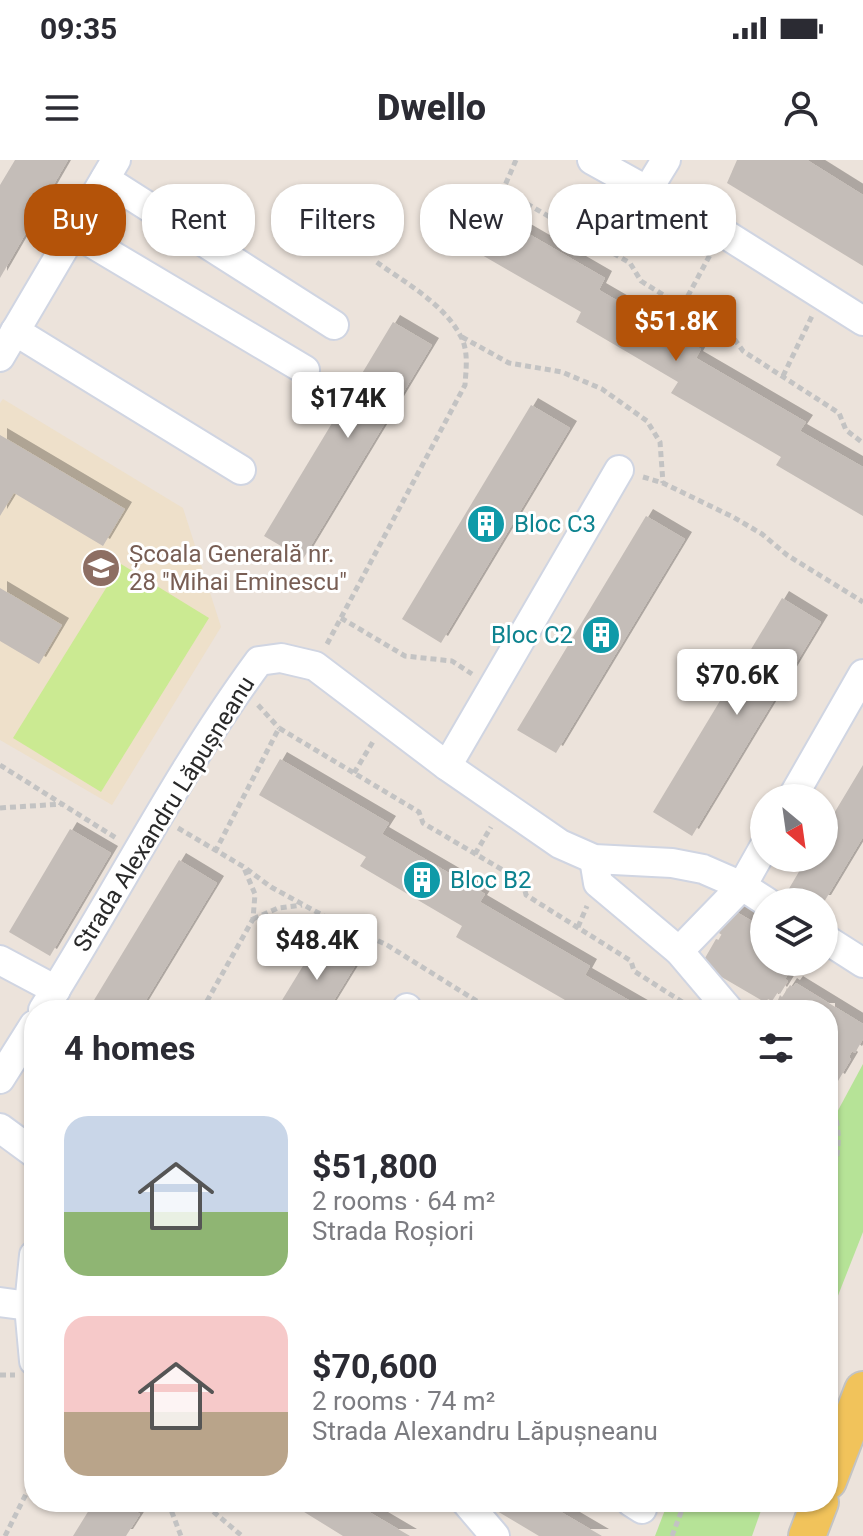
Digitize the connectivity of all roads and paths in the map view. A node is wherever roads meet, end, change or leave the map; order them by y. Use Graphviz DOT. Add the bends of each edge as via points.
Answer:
graph roads {
  1 [pos="516,160"];
  2 [pos="666,160"];
  3 [pos="598,163"];
  4 [pos="110,169"];
  5 [pos="591,184"];
  6 [pos="635,184"];
  7 [pos="651,184"];
  8 [pos="548,215"];
  9 [pos="736,241"];
  10 [pos="59,256"];
  11 [pos="113,256"];
  12 [pos="618,256"];
  13 [pos="709,256"];
  14 [pos="375,261"];
  15 [pos="821,296"];
  16 [pos="683,305"];
  17 [pos="863,321"];
  18 [pos="334,325"];
  19 [pos="15,331"];
  20 [pos="461,336"];
  21 [pos="0,357"];
  22 [pos="305,370"];
  23 [pos="783,376"];
  24 [pos="863,443"];
  25 [pos="241,470"];
  26 [pos="619,470"];
  27 [pos="863,602"];
  28 [pos="341,618"];
  29 [pos="315,666"];
  30 [pos="863,674"];
  31 [pos="493,688"];
  32 [pos="387,719"];
  33 [pos="0,765"];
  34 [pos="447,766"];
  35 [pos="354,773"];
  36 [pos="800,784"];
  37 [pos="62,804"];
  38 [pos="0,808"];
  39 [pos="160,816"];
  40 [pos="137,851"];
  41 [pos="215,852"];
  42 [pos="594,859"];
  43 [pos="244,867"];
  44 [pos="750,872"];
  45 [pos="742,886"];
  46 [pos="750,891"];
  47 [pos="305,905"];
  48 [pos="253,919"];
  49 [pos="838,947"];
  50 [pos="679,951"];
  51 [pos="0,960"];
  52 [pos="863,963"];
  53 [pos="50,1000"];
  54 [pos="208,1000"];
  55 [pos="473,1000"];
  56 [pos="679,1000"];
  57 [pos="721,1000"];
  58 [pos="24,1041"];
  59 [pos="0,1079"];
  60 [pos="0,1128"];
  61 [pos="24,1146"];
  62 [pos="0,1302"];
  63 [pos="24,1305"];
  64 [pos="863,1390"];
  65 [pos="838,1455"];
  66 [pos="24,1498"];
  67 [pos="172,1512"];
  68 [pos="214,1512"];
  69 [pos="475,1512"];
  70 [pos="681,1512"];
  71 [pos="816,1512"];
  72 [pos="5,1536"];
  73 [pos="181,1536"];
  74 [pos="242,1536"];
  75 [pos="495,1536"];
  76 [pos="672,1536"];
  77 [pos="807,1536"];
  1 -- 8 [label="path" via="503,190"];
  2 -- 7 [label="street"];
  3 -- 5 [label="path"];
  3 -- 6 [label="street"];
  4 -- 18 [label="street"];
  9 -- 15 [label="street"];
  10 -- 19 [label="street"];
  11 -- 22 [label="street"];
  12 -- 16 [label="path" via="630,263 641,281"];
  13 -- 16 [label="path"];
  14 -- 20 [label="path" via="440,310"];
  15 -- 17 [label="street"];
  15 -- 23 [label="path"];
  16 -- 23 [label="path"];
  19 -- 21 [label="street"];
  19 -- 25 [label="street"];
  20 -- 27 [label="path" via="509,363 562,372 602,389 647,421 660,442 663,483 762,534"];
  20 -- 28 [label="path" via="467,358 465,385"];
  23 -- 24 [label="path" via="839,413 846,430"];
  26 -- 31 [label="street"];
  28 -- 29 [label="path"];
  28 -- 31 [label="path" via="405,656 452,661"];
  29 -- 32 [label="street, Strada Alexandru Lăpușneanu"];
  29 -- 39 [label="street, Strada Alexandru Lăpușneanu" via="281,658 259,661"];
  30 -- 36 [label="street"];
  31 -- 34 [label="street"];
  32 -- 34 [label="street, Strada Alexandru Lăpușneanu"];
  32 -- 35 [label="path"];
  33 -- 37 [label="path"];
  34 -- 42 [label="street, Strada Alexandru Lăpușneanu" via="560,844"];
  35 -- 41 [label="path" via="279,728"];
  35 -- 56 [label="path" via="419,812 423,823 523,882 526,895 631,961 634,971"];
  37 -- 38 [label="path"];
  37 -- 40 [label="path"];
  39 -- 40 [label="street, Strada Alexandru Lăpușneanu"];
  39 -- 41 [label="path"];
  40 -- 53 [label="street, Strada Alexandru Lăpușneanu"];
  41 -- 43 [label="path"];
  42 -- 45 [label="street, Strada Alexandru Lăpușneanu" via="672,863"];
  42 -- 50 [label="street" via="598,883"];
  43 -- 47 [label="path"];
  43 -- 48 [label="path" via="255,894"];
  44 -- 45 [label="street"];
  45 -- 46 [label="street, Strada Alexandru Lăpușneanu"];
  45 -- 50 [label="street"];
  47 -- 48 [label="path" via="278,908"];
  47 -- 55 [label="path" via="387,945"];
  48 -- 54 [label="path"];
  49 -- 52 [label="street"];
  50 -- 57 [label="street"];
  51 -- 53 [label="street"];
  58 -- 59 [label="street"];
  60 -- 61 [label="street"];
  62 -- 63 [label="street"];
  64 -- 65 [label="main road"];
  66 -- 72 [label="path"];
  67 -- 73 [label="path"];
  68 -- 74 [label="path"];
  69 -- 75 [label="street"];
  70 -- 76 [label="path"];
  71 -- 77 [label="main road"];
}
